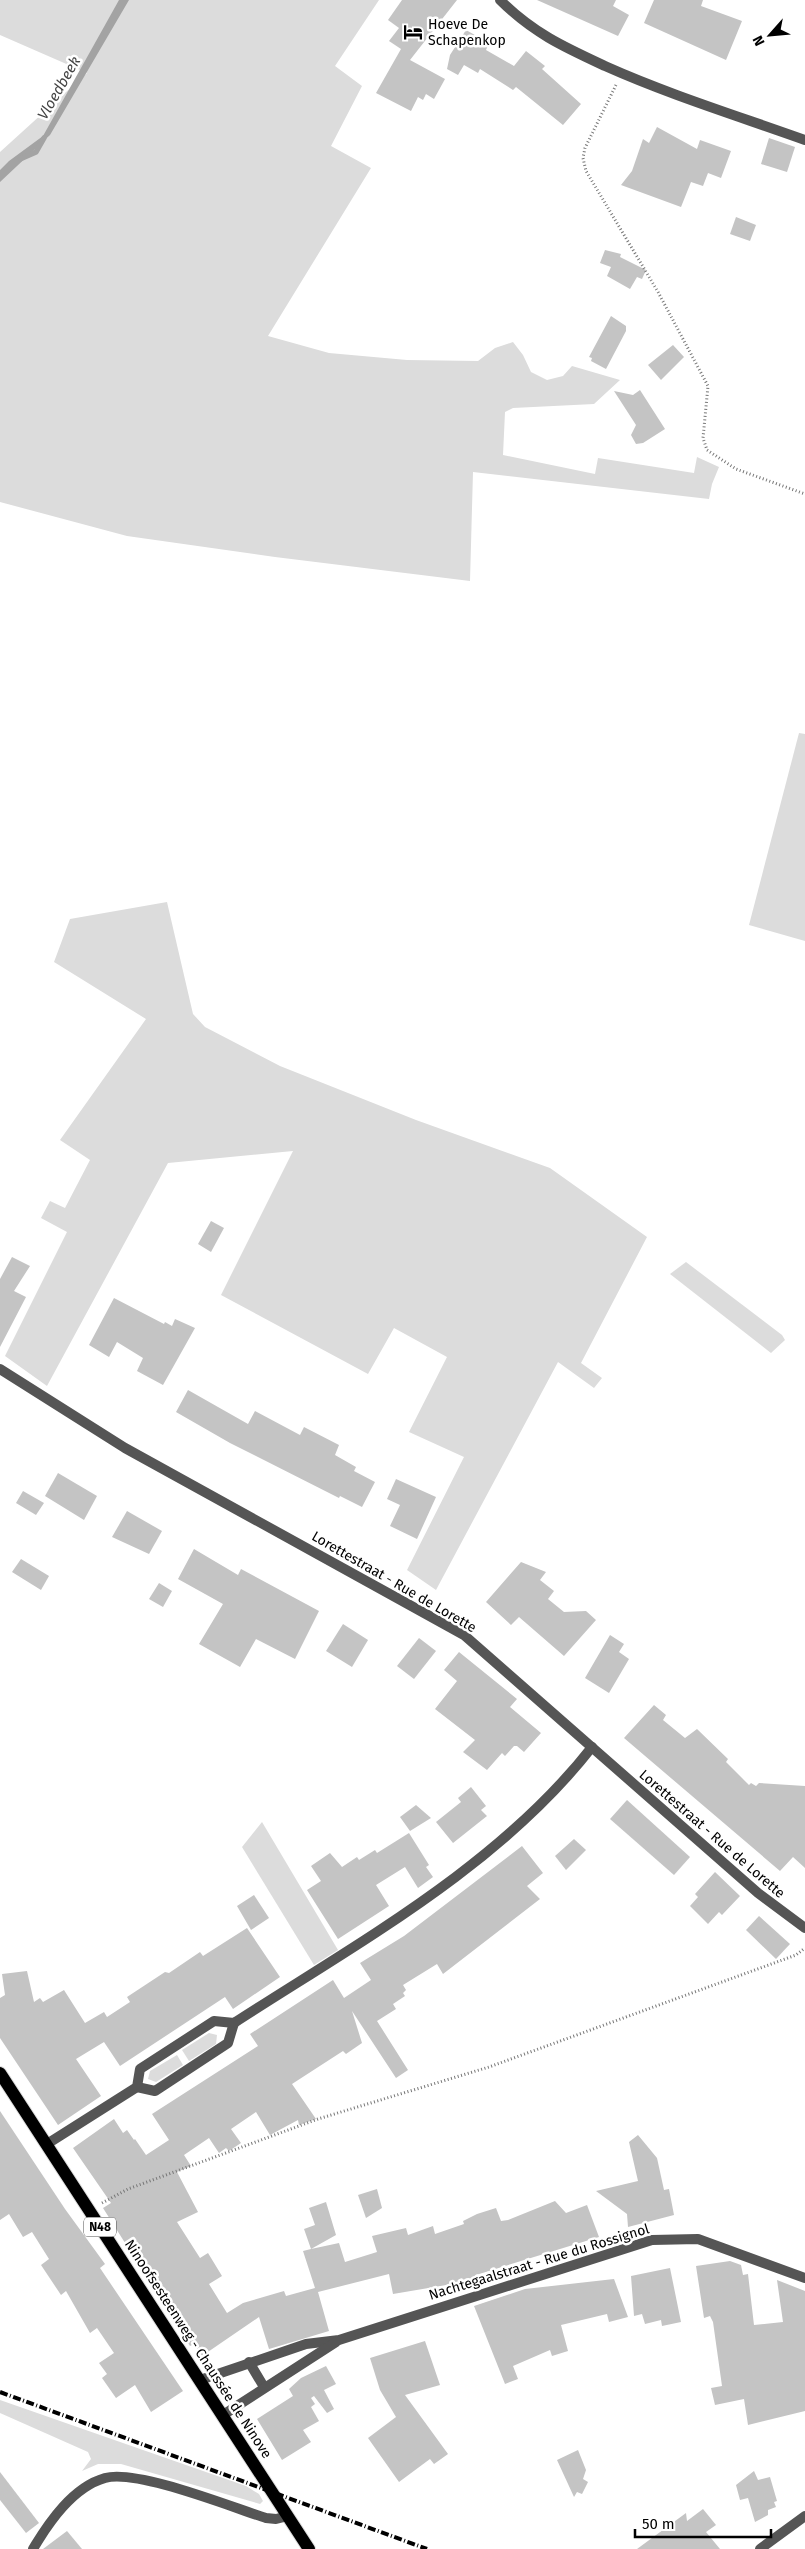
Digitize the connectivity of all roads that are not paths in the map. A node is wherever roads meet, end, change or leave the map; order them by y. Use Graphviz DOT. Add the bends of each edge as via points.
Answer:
graph roads {
  1 [pos="500,0"];
  2 [pos="805,140"];
  3 [pos="0,1369"];
  4 [pos="592,1747"];
  5 [pos="805,1928"];
  6 [pos="234,2023"];
  7 [pos="0,2073"];
  8 [pos="137,2087"];
  9 [pos="47,2144"];
  10 [pos="805,2278"];
  11 [pos="339,2340"];
  12 [pos="249,2362"];
  13 [pos="200,2380"];
  14 [pos="264,2386"];
  15 [pos="223,2415"];
  16 [pos="288,2516"];
  17 [pos="805,2516"];
  18 [pos="33,2549"];
  19 [pos="309,2549"];
  20 [pos="760,2549"];
  1 -- 2 [label="street" via="538,33 621,73 674,95"];
  3 -- 4 [label="street, Lorettestraat - Rue de Lorette" via="125,1448 451,1627 480,1648"];
  4 -- 5 [label="street, Lorettestraat - Rue de Lorette" via="758,1893"];
  4 -- 6 [label="street" via="518,1827 481,1858"];
  6 -- 8 [label="street" via="214,2021 140,2069"];
  6 -- 8 [label="street" via="228,2043 155,2091"];
  7 -- 9 [label="main road, Ninoofsesteenweg - Chaussée de Ninove / N48"];
  8 -- 9 [label="street"];
  9 -- 13 [label="main road, Ninoofsesteenweg - Chaussée de Ninove / N48"];
  10 -- 11 [label="street, Nachtegaalstraat - Rue du Rossignol" via="698,2239 652,2240"];
  11 -- 12 [label="street, Nachtegaalstraat - Rue du Rossignol" via="306,2344"];
  11 -- 14 [label="street, Nachtegaalstraat - Rue du Rossignol"];
  12 -- 13 [label="street, Nachtegaalstraat - Rue du Rossignol"];
  12 -- 14 [label="street"];
  13 -- 15 [label="main road, Ninoofsesteenweg - Chaussée de Ninove / N48"];
  14 -- 15 [label="street, Nachtegaalstraat - Rue du Rossignol"];
  15 -- 16 [label="main road, Ninoofsesteenweg - Chaussée de Ninove / N48"];
  16 -- 18 [label="street" via="266,2518 142,2480 121,2476 105,2478 74,2495"];
  16 -- 19 [label="main road, N48"];
  17 -- 20 [label="street"];
}
